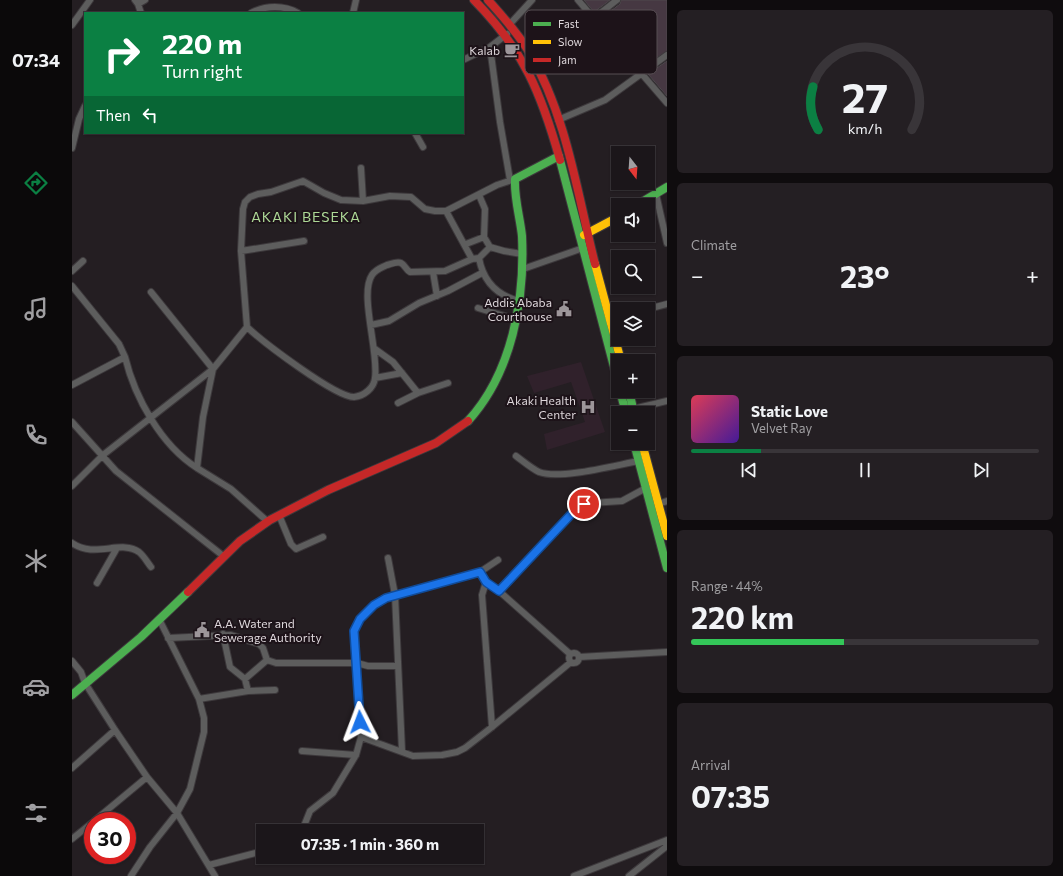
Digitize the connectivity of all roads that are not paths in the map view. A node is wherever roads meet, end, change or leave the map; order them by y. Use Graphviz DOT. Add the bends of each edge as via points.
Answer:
graph roads {
  1 [pos="90,0"];
  2 [pos="145,0"];
  3 [pos="356,0"];
  4 [pos="474,0"];
  5 [pos="488,0"];
  6 [pos="532,0"];
  7 [pos="578,0"];
  8 [pos="617,0"];
  9 [pos="136,2"];
  10 [pos="587,10"];
  11 [pos="604,10"];
  12 [pos="141,12"];
  13 [pos="254,12"];
  14 [pos="296,12"];
  15 [pos="353,12"];
  16 [pos="510,24"];
  17 [pos="72,25"];
  18 [pos="507,34"];
  19 [pos="490,47"];
  20 [pos="525,49"];
  21 [pos="667,55"];
  22 [pos="464,60"];
  23 [pos="657,62"];
  24 [pos="525,64"];
  25 [pos="530,74"];
  26 [pos="540,74"];
  27 [pos="639,74"];
  28 [pos="643,74"];
  29 [pos="667,102"];
  30 [pos="84,108"];
  31 [pos="558,120"];
  32 [pos="416,134"];
  33 [pos="423,147"];
  34 [pos="72,148"];
  35 [pos="559,156"];
  36 [pos="361,168"];
  37 [pos="513,179"];
  38 [pos="667,187"];
  39 [pos="479,194"];
  40 [pos="656,194"];
  41 [pos="649,198"];
  42 [pos="363,201"];
  43 [pos="446,210"];
  44 [pos="611,221"];
  45 [pos="588,233"];
  46 [pos="484,237"];
  47 [pos="580,237"];
  48 [pos="304,241"];
  49 [pos="667,243"];
  50 [pos="466,244"];
  51 [pos="490,247"];
  52 [pos="583,248"];
  53 [pos="241,251"];
  54 [pos="522,254"];
  55 [pos="479,258"];
  56 [pos="472,259"];
  57 [pos="83,261"];
  58 [pos="523,268"];
  59 [pos="72,271"];
  60 [pos="433,272"];
  61 [pos="482,273"];
  62 [pos="72,286"];
  63 [pos="151,292"];
  64 [pos="437,296"];
  65 [pos="519,301"];
  66 [pos="667,304"];
  67 [pos="655,307"];
  68 [pos="478,308"];
  69 [pos="514,319"];
  70 [pos="610,320"];
  71 [pos="371,326"];
  72 [pos="247,328"];
  73 [pos="375,349"];
  74 [pos="614,354"];
  75 [pos="619,354"];
  76 [pos="125,357"];
  77 [pos="213,369"];
  78 [pos="402,373"];
  79 [pos="375,378"];
  80 [pos="448,383"];
  81 [pos="72,385"];
  82 [pos="418,393"];
  83 [pos="667,401"];
  84 [pos="398,403"];
  85 [pos="651,406"];
  86 [pos="150,417"];
  87 [pos="72,422"];
  88 [pos="636,450"];
  89 [pos="644,450"];
  90 [pos="103,455"];
  91 [pos="516,456"];
  92 [pos="639,461"];
  93 [pos="197,468"];
  94 [pos="72,486"];
  95 [pos="646,488"];
  96 [pos="667,501"];
  97 [pos="658,504"];
  98 [pos="279,515"];
  99 [pos="267,522"];
  100 [pos="667,536"];
  101 [pos="323,537"];
  102 [pos="72,543"];
  103 [pos="117,548"];
  104 [pos="222,555"];
  105 [pos="388,558"];
  106 [pos="498,560"];
  107 [pos="150,567"];
  108 [pos="667,568"];
  109 [pos="480,572"];
  110 [pos="486,582"];
  111 [pos="97,583"];
  112 [pos="499,591"];
  113 [pos="395,595"];
  114 [pos="160,620"];
  115 [pos="223,634"];
  116 [pos="168,638"];
  117 [pos="667,652"];
  118 [pos="570,654"];
  119 [pos="579,657"];
  120 [pos="267,660"];
  121 [pos="72,661"];
  122 [pos="571,662"];
  123 [pos="357,663"];
  124 [pos="398,666"];
  125 [pos="245,679"];
  126 [pos="85,683"];
  127 [pos="275,690"];
  128 [pos="248,691"];
  129 [pos="72,695"];
  130 [pos="199,699"];
  131 [pos="492,727"];
  132 [pos="115,730"];
  133 [pos="361,737"];
  134 [pos="302,751"];
  135 [pos="402,751"];
  136 [pos="356,755"];
  137 [pos="72,768"];
  138 [pos="147,777"];
  139 [pos="104,812"];
  140 [pos="177,813"];
  141 [pos="305,824"];
  142 [pos="84,829"];
  143 [pos="72,839"];
  144 [pos="667,840"];
  145 [pos="667,846"];
  146 [pos="256,853"];
  147 [pos="209,865"];
  148 [pos="131,876"];
  149 [pos="215,876"];
  150 [pos="574,876"];
  151 [pos="629,876"];
  1 -- 17 [label="street"];
  2 -- 9 [label="street"];
  3 -- 15 [label="street"];
  4 -- 18 [label="main road"];
  5 -- 16 [label="main road"];
  6 -- 16 [label="street"];
  7 -- 10 [label="street"];
  8 -- 11 [label="street"];
  9 -- 12 [label="street"];
  13 -- 14 [label="street" via="278,7"];
  16 -- 20 [label="main road"];
  18 -- 19 [label="street"];
  18 -- 24 [label="main road"];
  19 -- 22 [label="street"];
  19 -- 37 [label="street"];
  21 -- 23 [label="street"];
  25 -- 35 [label="main road" via="540,94"];
  26 -- 31 [label="main road"];
  27 -- 31 [label="street" via="605,100"];
  28 -- 29 [label="street"];
  30 -- 34 [label="street"];
  31 -- 45 [label="main road"];
  32 -- 33 [label="street"];
  35 -- 37 [label="main road"];
  35 -- 47 [label="main road"];
  36 -- 42 [label="street"];
  37 -- 39 [label="street"];
  37 -- 54 [label="main road"];
  38 -- 40 [label="main road"];
  39 -- 43 [label="street"];
  39 -- 46 [label="street" via="485,209"];
  40 -- 41 [label="main road"];
  40 -- 49 [label="street"];
  42 -- 43 [label="street" via="390,196 411,197 429,211"];
  42 -- 53 [label="street" via="333,197 303,181 250,197 242,209"];
  43 -- 50 [label="street"];
  44 -- 45 [label="main road"];
  45 -- 47 [label="main road"];
  45 -- 70 [label="main road"];
  46 -- 50 [label="street"];
  46 -- 51 [label="street"];
  47 -- 52 [label="main road"];
  48 -- 53 [label="street"];
  50 -- 56 [label="street"];
  51 -- 54 [label="street"];
  51 -- 55 [label="street"];
  52 -- 58 [label="street"];
  52 -- 70 [label="main road"];
  53 -- 72 [label="street"];
  54 -- 58 [label="main road"];
  55 -- 56 [label="street"];
  55 -- 61 [label="street"];
  56 -- 60 [label="street" via="445,271"];
  57 -- 59 [label="street"];
  58 -- 65 [label="main road"];
  60 -- 64 [label="street"];
  60 -- 71 [label="street" via="410,272 400,263 377,269 369,281"];
  61 -- 64 [label="street"];
  61 -- 65 [label="street" via="500,293"];
  62 -- 76 [label="street" via="119,344"];
  63 -- 77 [label="street"];
  64 -- 71 [label="street" via="419,303 389,321"];
  65 -- 69 [label="main road"];
  66 -- 67 [label="street"];
  68 -- 69 [label="street"];
  69 -- 98 [label="main road" via="508,345 490,392 470,419 424,450 314,496"];
  70 -- 74 [label="main road"];
  70 -- 75 [label="main road"];
  71 -- 73 [label="street"];
  72 -- 77 [label="street"];
  72 -- 79 [label="street" via="279,355 346,395 363,395 372,386"];
  73 -- 78 [label="street" via="393,362"];
  73 -- 79 [label="street"];
  76 -- 81 [label="street"];
  76 -- 86 [label="street" via="134,387"];
  77 -- 86 [label="street"];
  77 -- 93 [label="street" via="202,417"];
  78 -- 79 [label="street"];
  78 -- 82 [label="street"];
  80 -- 82 [label="street"];
  82 -- 84 [label="street"];
  83 -- 85 [label="street"];
  86 -- 90 [label="street"];
  86 -- 93 [label="street" via="180,455"];
  87 -- 90 [label="street"];
  88 -- 92 [label="main road"];
  89 -- 97 [label="main road"];
  90 -- 94 [label="street"];
  90 -- 104 [label="street" via="127,481"];
  91 -- 92 [label="street" via="538,471 550,474 599,469"];
  92 -- 95 [label="main road"];
  93 -- 99 [label="street" via="207,472 231,490"];
  95 -- 108 [label="main road"];
  95 -- 112 [label="street" via="622,501 591,502 576,509"];
  96 -- 97 [label="street"];
  97 -- 100 [label="main road"];
  98 -- 99 [label="main road"];
  98 -- 101 [label="street" via="291,544 296,549"];
  99 -- 104 [label="main road"];
  102 -- 103 [label="street" via="90,550"];
  103 -- 107 [label="street" via="132,548 138,551"];
  103 -- 111 [label="street"];
  104 -- 114 [label="main road" via="195,587"];
  105 -- 113 [label="street"];
  106 -- 109 [label="street"];
  109 -- 110 [label="street"];
  109 -- 113 [label="street"];
  110 -- 112 [label="street"];
  110 -- 131 [label="street" via="482,595"];
  112 -- 118 [label="street"];
  113 -- 123 [label="street" via="374,605 356,624 354,631"];
  113 -- 124 [label="street"];
  114 -- 116 [label="street"];
  114 -- 126 [label="main road"];
  115 -- 116 [label="street"];
  115 -- 120 [label="street" via="259,644"];
  115 -- 125 [label="street" via="230,667"];
  116 -- 130 [label="street"];
  117 -- 119 [label="street"];
  118 -- 119 [label="street" via="576,653"];
  118 -- 122 [label="street"];
  119 -- 122 [label="street" via="576,662"];
  120 -- 123 [label="street" via="276,663"];
  120 -- 125 [label="street"];
  121 -- 126 [label="street" via="81,672"];
  122 -- 131 [label="street"];
  123 -- 124 [label="street" via="368,666"];
  123 -- 133 [label="street"];
  124 -- 135 [label="street"];
  125 -- 128 [label="street"];
  126 -- 129 [label="main road"];
  126 -- 132 [label="street"];
  127 -- 128 [label="street"];
  128 -- 130 [label="street"];
  130 -- 140 [label="street" via="204,718 200,750 190,788"];
  131 -- 135 [label="street" via="457,752 423,757"];
  132 -- 137 [label="street"];
  132 -- 138 [label="street"];
  133 -- 135 [label="street"];
  133 -- 136 [label="street"];
  134 -- 136 [label="street"];
  136 -- 141 [label="street" via="333,793 310,812"];
  138 -- 139 [label="street"];
  138 -- 140 [label="street"];
  140 -- 147 [label="street"];
  140 -- 148 [label="street"];
  142 -- 143 [label="street"];
  144 -- 150 [label="street"];
  145 -- 151 [label="street"];
  146 -- 147 [label="street"];
  147 -- 149 [label="street"];
}
